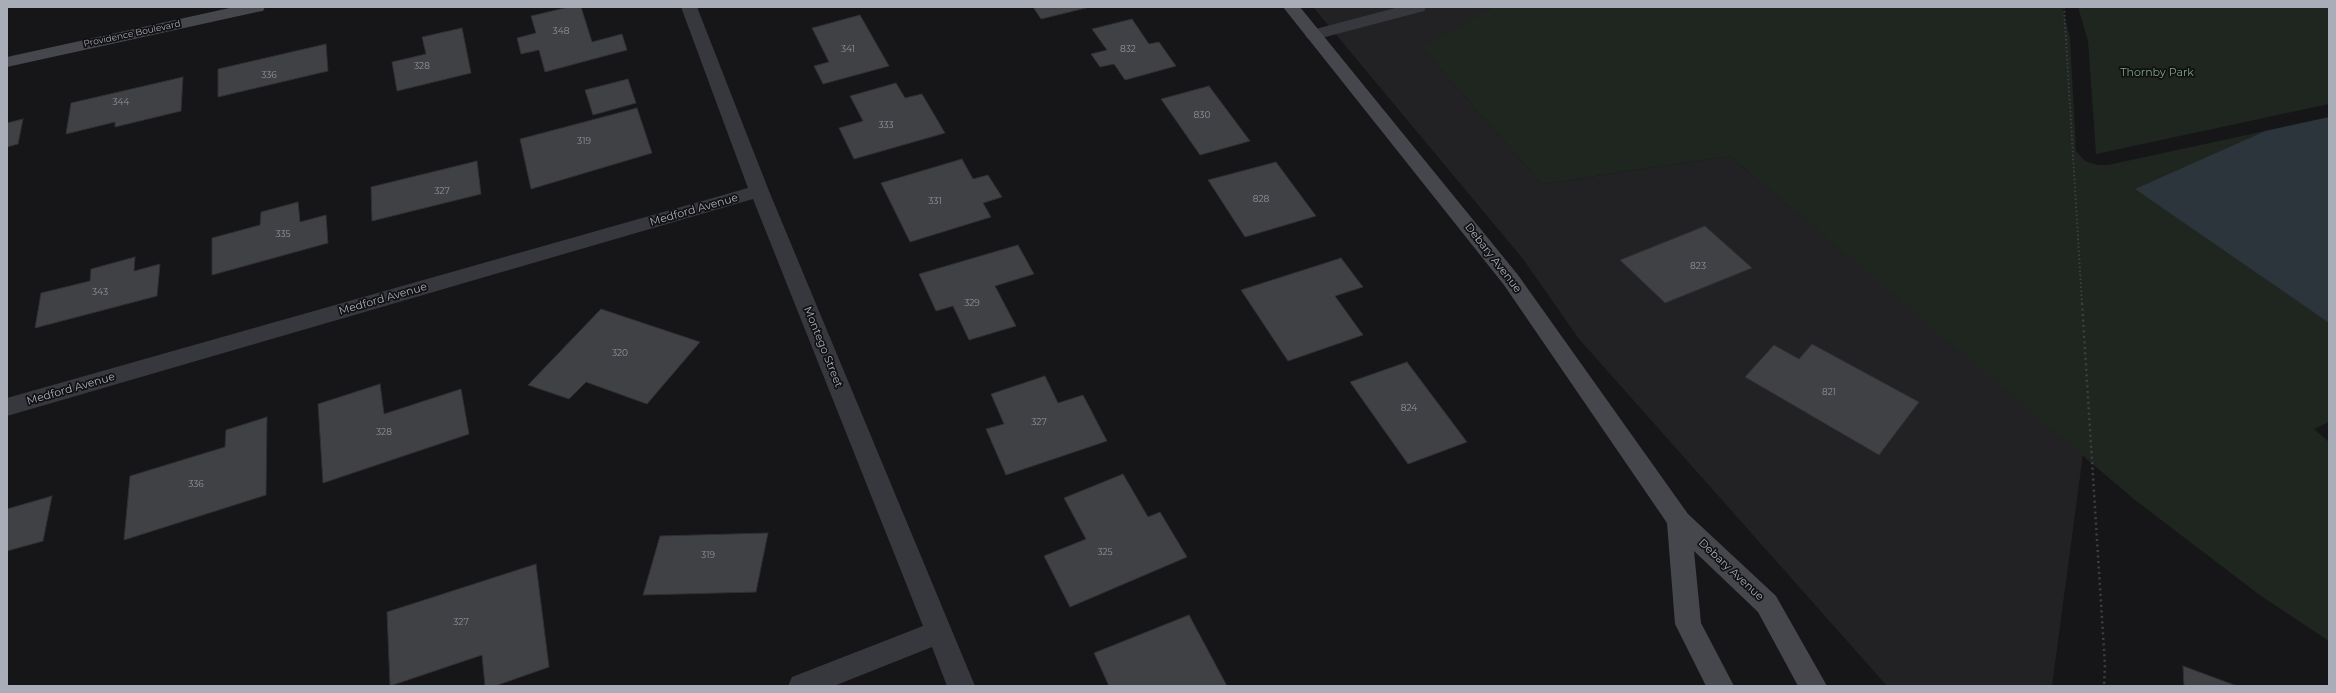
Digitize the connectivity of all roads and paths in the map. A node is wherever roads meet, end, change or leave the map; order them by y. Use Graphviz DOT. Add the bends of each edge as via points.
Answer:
graph roads {
  1 [pos="257,7"];
  2 [pos="689,7"];
  3 [pos="1291,7"];
  4 [pos="1418,7"];
  5 [pos="2064,7"];
  6 [pos="1314,35"];
  7 [pos="7,62"];
  8 [pos="759,192"];
  9 [pos="7,407"];
  10 [pos="1679,521"];
  11 [pos="939,632"];
  12 [pos="802,686"];
  13 [pos="961,686"];
  14 [pos="1720,686"];
  15 [pos="1814,686"];
  16 [pos="2104,686"];
  1 -- 7 [label="main road, Providence Boulevard"];
  2 -- 8 [label="street, Montego Street"];
  3 -- 6 [label="main road, Debary Avenue"];
  4 -- 6 [label="street"];
  5 -- 16 [label="path" via="2105,666"];
  6 -- 10 [label="main road, Debary Avenue" via="1511,280"];
  8 -- 9 [label="street, Medford Avenue"];
  8 -- 11 [label="street, Montego Street"];
  10 -- 14 [label="main road, Debary Avenue" via="1688,624"];
  10 -- 15 [label="main road, Debary Avenue" via="1767,604"];
  11 -- 12 [label="street"];
  11 -- 13 [label="street, Montego Street"];
}
